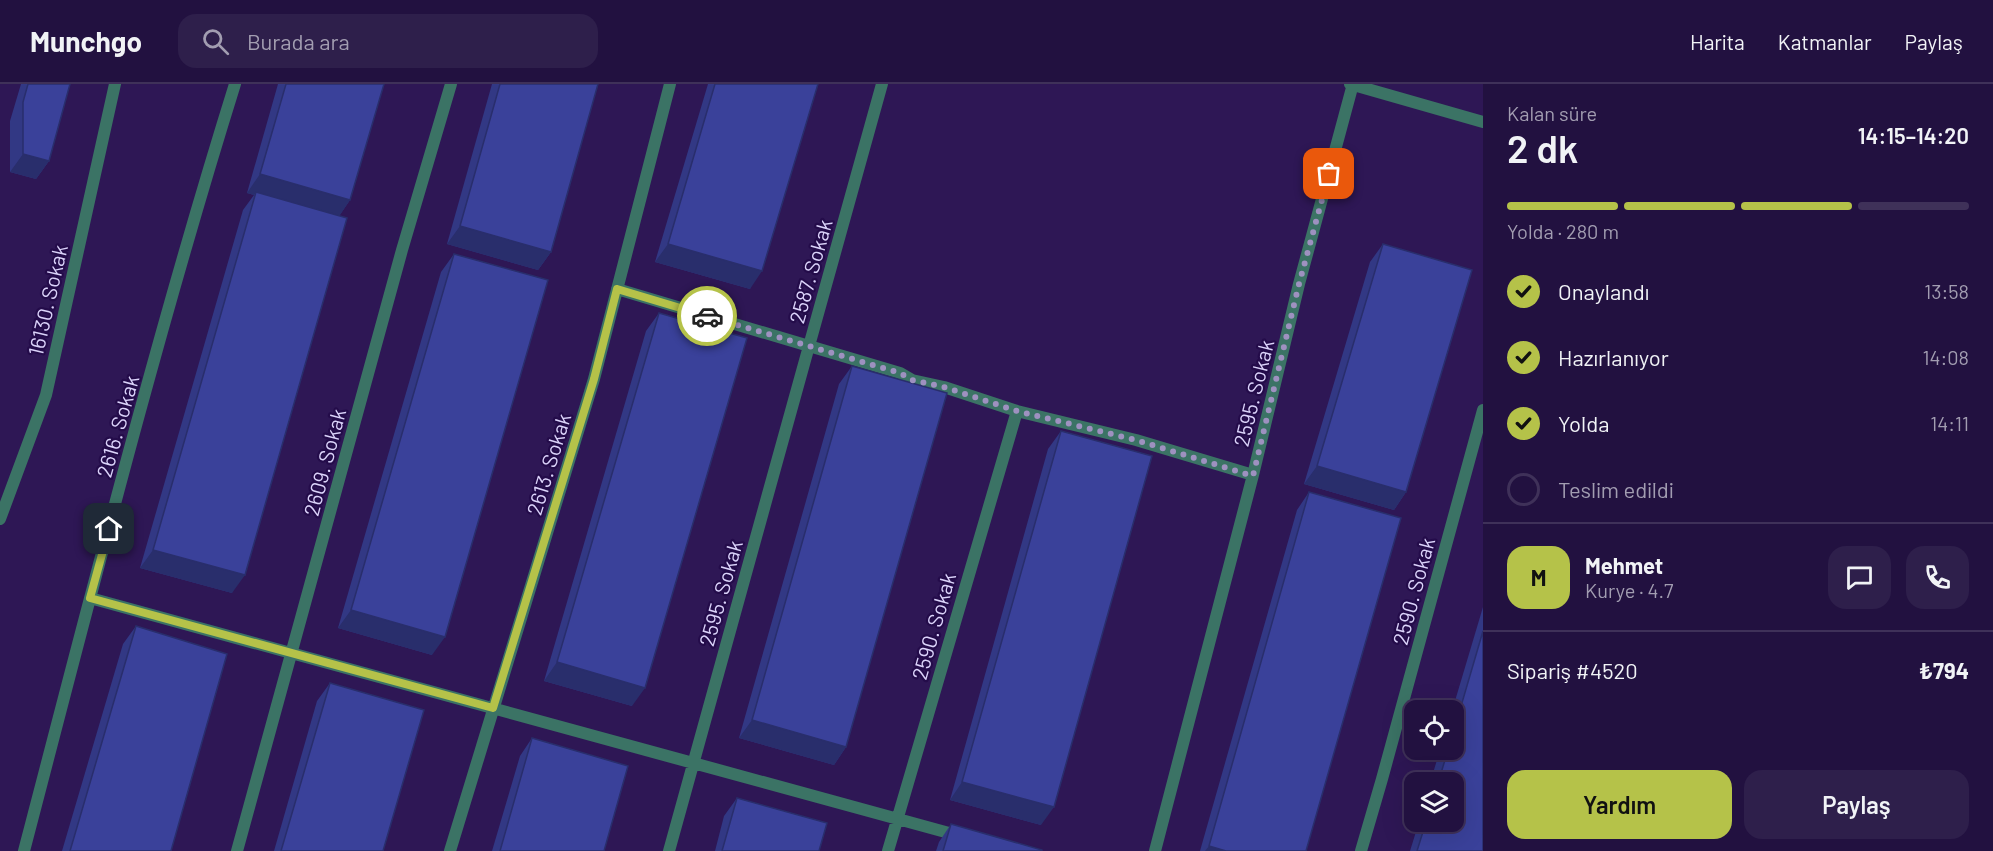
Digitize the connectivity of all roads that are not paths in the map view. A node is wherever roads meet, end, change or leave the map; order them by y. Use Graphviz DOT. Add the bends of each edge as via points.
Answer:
graph roads {
  1 [pos="115,84"];
  2 [pos="235,84"];
  3 [pos="451,84"];
  4 [pos="670,84"];
  5 [pos="882,84"];
  6 [pos="1352,84"];
  7 [pos="1483,122"];
  8 [pos="617,289"];
  9 [pos="809,346"];
  10 [pos="1483,410"];
  11 [pos="1017,411"];
  12 [pos="1253,476"];
  13 [pos="0,519"];
  14 [pos="90,598"];
  15 [pos="292,654"];
  16 [pos="493,708"];
  17 [pos="692,763"];
  18 [pos="897,819"];
  19 [pos="972,839"];
  20 [pos="24,851"];
  21 [pos="237,851"];
  22 [pos="450,851"];
  23 [pos="669,851"];
  24 [pos="888,851"];
  25 [pos="1155,851"];
  26 [pos="1361,851"];
  1 -- 13 [label="street, 16130. Sokak" via="46,394"];
  2 -- 14 [label="street, 2616. Sokak"];
  3 -- 15 [label="street, 2609. Sokak"];
  4 -- 8 [label="street, 2613. Sokak"];
  5 -- 9 [label="street, 2587. Sokak"];
  6 -- 7 [label="street"];
  6 -- 12 [label="street, 2595. Sokak"];
  8 -- 9 [label="street, 2587. Sokak"];
  8 -- 16 [label="street, 2613. Sokak" via="594,379"];
  9 -- 11 [label="street"];
  9 -- 17 [label="street, 2595. Sokak"];
  10 -- 26 [label="street, 2590. Sokak"];
  11 -- 12 [label="street" via="1136,440"];
  11 -- 18 [label="street, 2590. Sokak"];
  12 -- 25 [label="street, 2595. Sokak"];
  14 -- 15 [label="street"];
  14 -- 20 [label="street, 2616. Sokak"];
  15 -- 16 [label="street"];
  15 -- 21 [label="street, 2609. Sokak"];
  16 -- 17 [label="street"];
  16 -- 22 [label="street, 2613. Sokak"];
  17 -- 18 [label="street"];
  17 -- 23 [label="street, 2595. Sokak"];
  18 -- 19 [label="street"];
  18 -- 24 [label="street, 2590. Sokak"];
}
